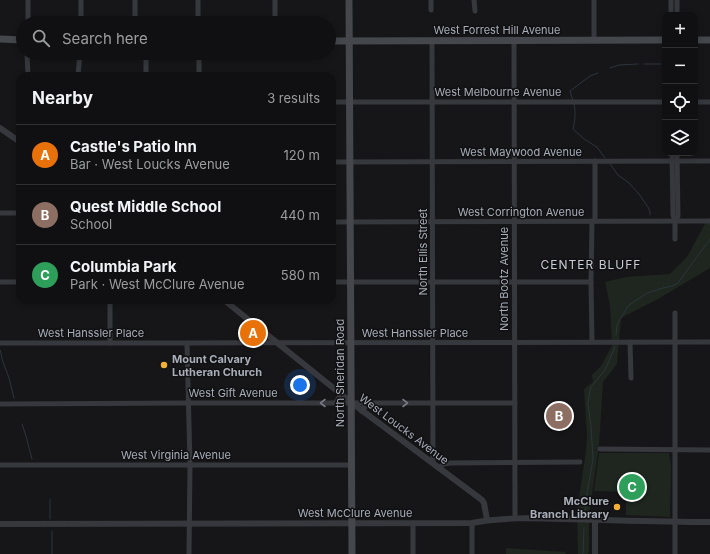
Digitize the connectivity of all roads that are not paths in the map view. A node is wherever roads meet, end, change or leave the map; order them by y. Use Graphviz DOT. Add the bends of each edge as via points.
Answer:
graph roads {
  1 [pos="28,0"];
  2 [pos="81,0"];
  3 [pos="135,0"];
  4 [pos="198,0"];
  5 [pos="275,0"];
  6 [pos="350,0"];
  7 [pos="431,0"];
  8 [pos="474,0"];
  9 [pos="594,0"];
  10 [pos="670,0"];
  11 [pos="677,0"];
  12 [pos="431,10"];
  13 [pos="475,11"];
  14 [pos="671,12"];
  15 [pos="677,12"];
  16 [pos="28,16"];
  17 [pos="81,16"];
  18 [pos="135,16"];
  19 [pos="198,16"];
  20 [pos="275,16"];
  21 [pos="0,39"];
  22 [pos="16,40"];
  23 [pos="514,40"];
  24 [pos="594,40"];
  25 [pos="662,40"];
  26 [pos="698,40"];
  27 [pos="710,40"];
  28 [pos="336,41"];
  29 [pos="350,41"];
  30 [pos="432,41"];
  31 [pos="27,60"];
  32 [pos="79,60"];
  33 [pos="146,60"];
  34 [pos="199,60"];
  35 [pos="28,72"];
  36 [pos="78,72"];
  37 [pos="146,72"];
  38 [pos="199,72"];
  39 [pos="336,102"];
  40 [pos="350,102"];
  41 [pos="432,102"];
  42 [pos="514,102"];
  43 [pos="662,102"];
  44 [pos="698,102"];
  45 [pos="710,102"];
  46 [pos="0,128"];
  47 [pos="16,139"];
  48 [pos="673,156"];
  49 [pos="677,156"];
  50 [pos="514,161"];
  51 [pos="595,161"];
  52 [pos="675,161"];
  53 [pos="710,161"];
  54 [pos="336,162"];
  55 [pos="350,162"];
  56 [pos="432,162"];
  57 [pos="0,213"];
  58 [pos="16,213"];
  59 [pos="514,221"];
  60 [pos="594,221"];
  61 [pos="710,221"];
  62 [pos="336,222"];
  63 [pos="351,222"];
  64 [pos="432,222"];
  65 [pos="675,222"];
  66 [pos="675,239"];
  67 [pos="0,282"];
  68 [pos="16,282"];
  69 [pos="336,282"];
  70 [pos="433,282"];
  71 [pos="514,282"];
  72 [pos="591,282"];
  73 [pos="351,283"];
  74 [pos="110,304"];
  75 [pos="229,304"];
  76 [pos="675,313"];
  77 [pos="514,342"];
  78 [pos="592,342"];
  79 [pos="630,342"];
  80 [pos="675,342"];
  81 [pos="710,342"];
  82 [pos="0,343"];
  83 [pos="110,343"];
  84 [pos="187,343"];
  85 [pos="276,343"];
  86 [pos="351,343"];
  87 [pos="432,343"];
  88 [pos="631,378"];
  89 [pos="341,394"];
  90 [pos="188,403"];
  91 [pos="336,403"];
  92 [pos="352,403"];
  93 [pos="367,403"];
  94 [pos="433,403"];
  95 [pos="515,403"];
  96 [pos="0,404"];
  97 [pos="362,411"];
  98 [pos="600,449"];
  99 [pos="675,450"];
  100 [pos="710,450"];
  101 [pos="580,462"];
  102 [pos="432,463"];
  103 [pos="515,463"];
  104 [pos="0,465"];
  105 [pos="190,465"];
  106 [pos="352,465"];
  107 [pos="438,468"];
  108 [pos="515,518"];
  109 [pos="595,519"];
  110 [pos="487,520"];
  111 [pos="675,522"];
  112 [pos="710,522"];
  113 [pos="352,523"];
  114 [pos="413,523"];
  115 [pos="472,523"];
  116 [pos="0,524"];
  117 [pos="189,524"];
  118 [pos="190,554"];
  119 [pos="352,554"];
  120 [pos="413,554"];
  121 [pos="472,554"];
  122 [pos="595,554"];
  123 [pos="675,554"];
  1 -- 16 [label="street"];
  2 -- 17 [label="street"];
  3 -- 18 [label="street"];
  4 -- 19 [label="street"];
  5 -- 20 [label="street"];
  6 -- 29 [label="main road, North Sheridan Road"];
  7 -- 12 [label="street"];
  8 -- 13 [label="street"];
  9 -- 24 [label="street"];
  10 -- 14 [label="street"];
  11 -- 15 [label="street"];
  21 -- 22 [label="main road"];
  23 -- 24 [label="main road, West Forrest Hill Avenue"];
  23 -- 30 [label="main road, West Forrest Hill Avenue"];
  23 -- 42 [label="street, North Bootz Avenue"];
  24 -- 25 [label="main road, West Forrest Hill Avenue"];
  26 -- 27 [label="main road"];
  28 -- 29 [label="main road, West Forrest Hill Avenue"];
  29 -- 30 [label="main road, West Forrest Hill Avenue"];
  29 -- 40 [label="main road, North Sheridan Road"];
  30 -- 41 [label="street, North Ellis Street"];
  31 -- 35 [label="street"];
  32 -- 36 [label="street"];
  33 -- 37 [label="street"];
  34 -- 38 [label="street"];
  39 -- 40 [label="street, West Melbourne Avenue"];
  40 -- 41 [label="street, West Melbourne Avenue"];
  40 -- 55 [label="main road, North Sheridan Road"];
  41 -- 42 [label="street, West Melbourne Avenue"];
  41 -- 56 [label="street, North Ellis Street"];
  42 -- 43 [label="street, West Melbourne Avenue"];
  42 -- 50 [label="street, North Bootz Avenue"];
  44 -- 45 [label="street"];
  46 -- 47 [label="street"];
  48 -- 52 [label="street"];
  49 -- 52 [label="street"];
  50 -- 51 [label="street, West Maywood Avenue"];
  50 -- 56 [label="street, West Maywood Avenue"];
  50 -- 59 [label="street, North Bootz Avenue"];
  51 -- 52 [label="street, West Maywood Avenue"];
  51 -- 60 [label="street"];
  52 -- 53 [label="street, West Maywood Avenue"];
  52 -- 65 [label="street" via="678,216"];
  54 -- 55 [label="street, West Maywood Avenue"];
  55 -- 56 [label="street, West Maywood Avenue"];
  55 -- 63 [label="main road, North Sheridan Road"];
  56 -- 64 [label="street, North Ellis Street"];
  57 -- 58 [label="street"];
  59 -- 60 [label="street, West Corrington Avenue"];
  59 -- 64 [label="street, West Corrington Avenue"];
  59 -- 71 [label="street, North Bootz Avenue"];
  60 -- 65 [label="street, West Corrington Avenue"];
  60 -- 72 [label="street"];
  61 -- 65 [label="street, West Corrington Avenue"];
  62 -- 63 [label="street, West Corrington Avenue"];
  63 -- 64 [label="street, West Corrington Avenue"];
  63 -- 73 [label="main road, North Sheridan Road"];
  64 -- 70 [label="street, North Ellis Street"];
  65 -- 66 [label="street"];
  67 -- 68 [label="street"];
  69 -- 73 [label="street"];
  70 -- 71 [label="street"];
  70 -- 73 [label="street"];
  70 -- 87 [label="street, North Ellis Street"];
  71 -- 72 [label="street"];
  71 -- 77 [label="street, North Bootz Avenue"];
  72 -- 78 [label="street"];
  73 -- 86 [label="main road, North Sheridan Road"];
  74 -- 83 [label="street"];
  75 -- 85 [label="street, West Loucks Avenue"];
  76 -- 80 [label="street"];
  77 -- 78 [label="street, West Hanssler Place"];
  77 -- 87 [label="street, West Hanssler Place"];
  77 -- 95 [label="street, North Bootz Avenue"];
  78 -- 79 [label="street, West Hanssler Place"];
  79 -- 80 [label="street, West Hanssler Place"];
  79 -- 88 [label="street"];
  80 -- 81 [label="street, West Hanssler Place"];
  80 -- 99 [label="street"];
  82 -- 83 [label="street, West Hanssler Place"];
  83 -- 84 [label="street, West Hanssler Place"];
  84 -- 85 [label="street, West Hanssler Place"];
  84 -- 90 [label="street"];
  85 -- 86 [label="street, West Hanssler Place"];
  85 -- 89 [label="street, West Loucks Avenue"];
  86 -- 87 [label="street, West Hanssler Place"];
  86 -- 92 [label="main road, North Sheridan Road"];
  87 -- 94 [label="street, North Ellis Street"];
  89 -- 91 [label="street"];
  89 -- 92 [label="street, West Loucks Avenue"];
  91 -- 90 [label="street, West Gift Avenue, one-way"];
  90 -- 96 [label="street, West Gift Avenue"];
  90 -- 105 [label="street"];
  91 -- 92 [label="street, West Gift Avenue"];
  92 -- 93 [label="street, West Gift Avenue"];
  92 -- 97 [label="street, West Loucks Avenue"];
  92 -- 106 [label="main road, North Sheridan Road"];
  93 -- 94 [label="street, West Gift Avenue, one-way"];
  93 -- 97 [label="street"];
  94 -- 95 [label="street, West Gift Avenue"];
  94 -- 102 [label="street, North Ellis Street"];
  95 -- 103 [label="street, North Bootz Avenue"];
  97 -- 102 [label="street, West Loucks Avenue"];
  98 -- 99 [label="street"];
  99 -- 100 [label="street"];
  99 -- 111 [label="street"];
  101 -- 103 [label="street"];
  102 -- 107 [label="street, West Loucks Avenue"];
  103 -- 107 [label="street" via="450,463"];
  103 -- 108 [label="street, North Bootz Avenue"];
  104 -- 105 [label="street, West Virginia Avenue"];
  105 -- 106 [label="street, West Virginia Avenue"];
  105 -- 117 [label="street"];
  106 -- 113 [label="main road, North Sheridan Road"];
  107 -- 110 [label="street, West Loucks Avenue" via="484,502"];
  108 -- 109 [label="street, West McClure Avenue"];
  108 -- 110 [label="street, West McClure Avenue"];
  109 -- 111 [label="street, West McClure Avenue"];
  109 -- 122 [label="street"];
  110 -- 115 [label="street, West McClure Avenue"];
  111 -- 112 [label="street, West McClure Avenue"];
  111 -- 123 [label="street"];
  113 -- 114 [label="street, West McClure Avenue"];
  113 -- 117 [label="street, West McClure Avenue"];
  113 -- 119 [label="main road, North Sheridan Road"];
  114 -- 115 [label="street, West McClure Avenue"];
  114 -- 120 [label="street"];
  115 -- 121 [label="street"];
  116 -- 117 [label="street, West McClure Avenue"];
  117 -- 118 [label="street"];
}
